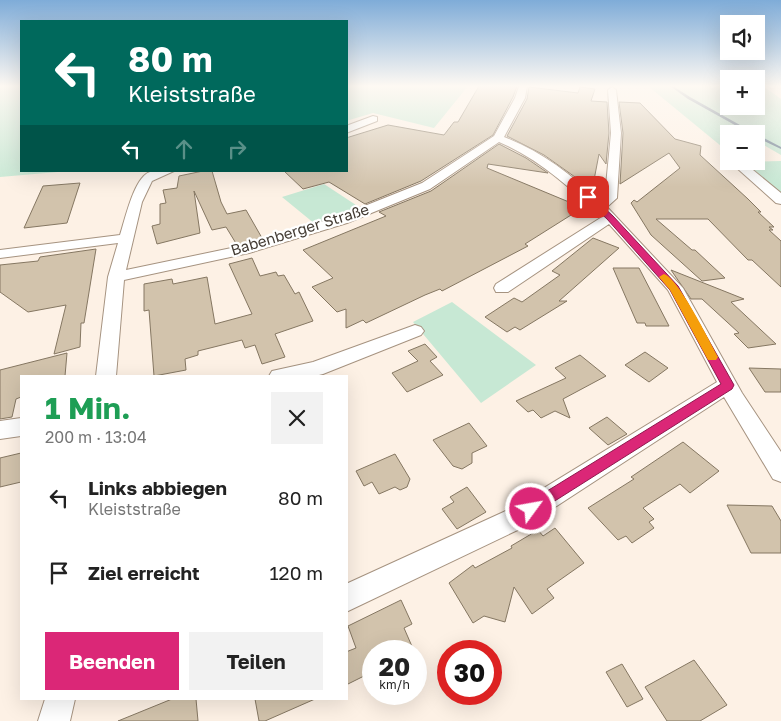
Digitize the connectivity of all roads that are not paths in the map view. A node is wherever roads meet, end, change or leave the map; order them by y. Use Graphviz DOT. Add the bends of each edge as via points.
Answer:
graph roads {
  1 [pos="371,120"];
  2 [pos="508,120"];
  3 [pos="615,120"];
  4 [pos="348,129"];
  5 [pos="498,138"];
  6 [pos="746,170"];
  7 [pos="164,172"];
  8 [pos="781,200"];
  9 [pos="604,212"];
  10 [pos="127,238"];
  11 [pos="0,254"];
  12 [pos="116,277"];
  13 [pos="502,288"];
  14 [pos="415,332"];
  15 [pos="106,375"];
  16 [pos="284,375"];
  17 [pos="728,385"];
  18 [pos="20,427"];
  19 [pos="0,430"];
  20 [pos="781,472"];
  21 [pos="348,597"];
  22 [pos="61,700"];
  23 [pos="54,721"];
  1 -- 4 [label="street"];
  2 -- 5 [label="street, Babenberger Straße"];
  3 -- 9 [label="street" via="612,198"];
  5 -- 9 [label="street" via="523,148 562,172"];
  5 -- 12 [label="street, Babenberger Straße" via="426,186 342,220 244,250"];
  6 -- 8 [label="street"];
  7 -- 10 [label="street" via="147,179 136,202"];
  9 -- 13 [label="street"];
  9 -- 17 [label="street" via="674,288"];
  10 -- 11 [label="street"];
  10 -- 12 [label="street"];
  12 -- 15 [label="street"];
  14 -- 16 [label="street" via="316,369"];
  17 -- 20 [label="street"];
  17 -- 21 [label="street" via="516,518"];
  18 -- 19 [label="street"];
  22 -- 23 [label="street"];
}
